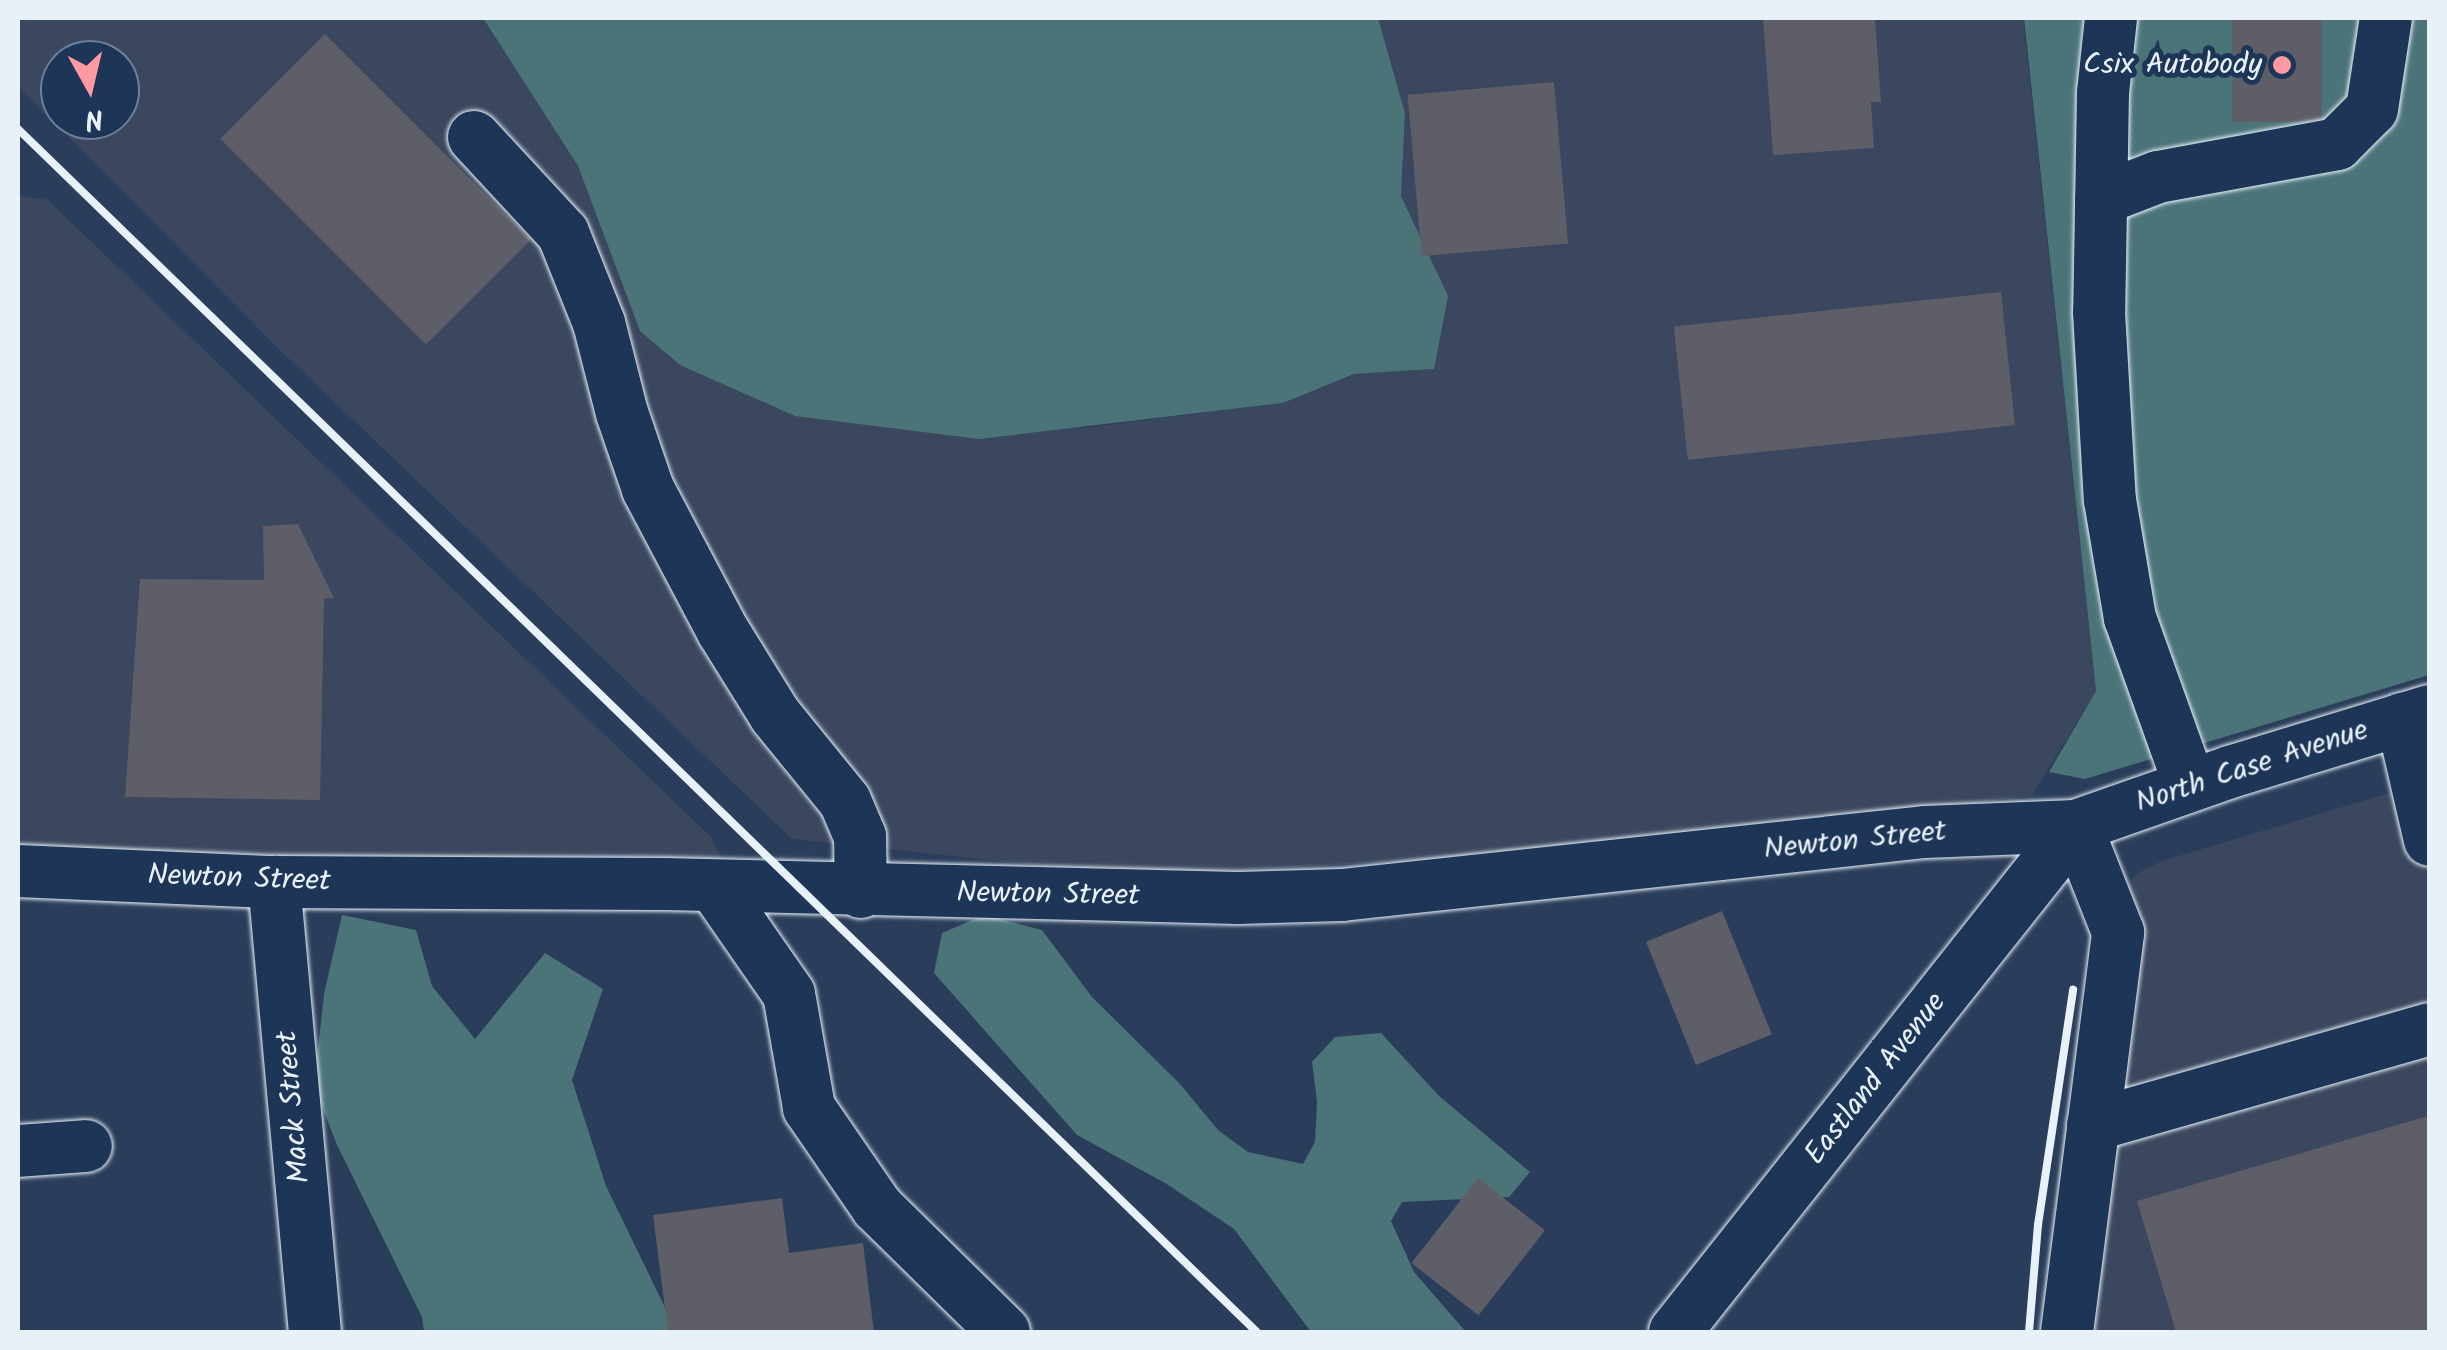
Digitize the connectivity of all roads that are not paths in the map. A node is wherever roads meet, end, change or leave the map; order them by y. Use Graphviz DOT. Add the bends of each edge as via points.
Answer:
graph roads {
  1 [pos="2111,18"];
  2 [pos="2386,18"];
  3 [pos="474,138"];
  4 [pos="2101,198"];
  5 [pos="2416,715"];
  6 [pos="2190,786"];
  7 [pos="2076,826"];
  8 [pos="2430,840"];
  9 [pos="18,870"];
  10 [pos="274,882"];
  11 [pos="714,886"];
  12 [pos="861,892"];
  13 [pos="2430,1030"];
  14 [pos="2093,1125"];
  15 [pos="86,1146"];
  16 [pos="18,1151"];
  17 [pos="314,1332"];
  18 [pos="1004,1332"];
  19 [pos="1675,1332"];
  20 [pos="2067,1332"];
  1 -- 4 [label="street"];
  2 -- 4 [label="street" via="2372,109 2337,144 2158,177"];
  3 -- 12 [label="street" via="563,233 599,323 648,488 775,715 844,800 860,836"];
  4 -- 6 [label="street" via="2098,312 2110,500 2130,618"];
  5 -- 6 [label="street, North Case Avenue"];
  5 -- 8 [label="street"];
  6 -- 7 [label="street, North Case Avenue"];
  7 -- 12 [label="street, Newton Street" via="1925,832 1342,895"];
  7 -- 14 [label="street" via="2118,932"];
  7 -- 19 [label="street, Eastland Avenue"];
  9 -- 10 [label="street, Newton Street"];
  10 -- 11 [label="street, Newton Street"];
  10 -- 17 [label="street, Mack Street"];
  11 -- 12 [label="street, Newton Street"];
  11 -- 18 [label="street" via="789,994 809,1108 877,1207"];
  13 -- 14 [label="street"];
  14 -- 20 [label="street"];
  15 -- 16 [label="street"];
}
